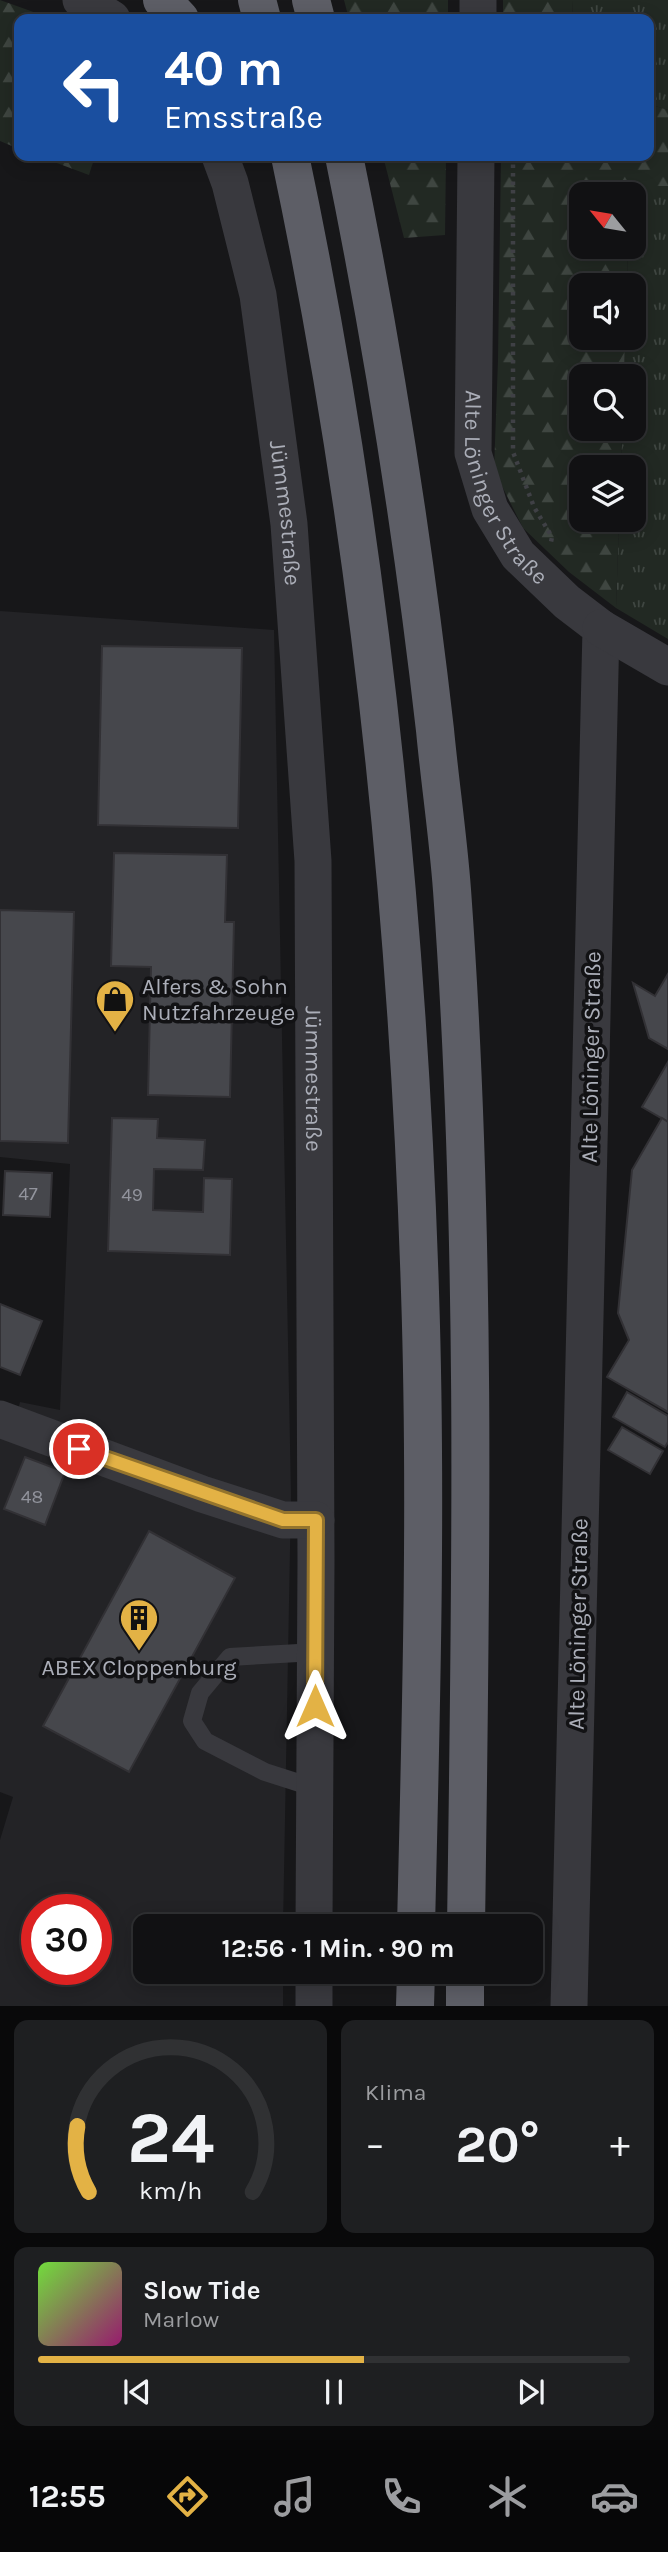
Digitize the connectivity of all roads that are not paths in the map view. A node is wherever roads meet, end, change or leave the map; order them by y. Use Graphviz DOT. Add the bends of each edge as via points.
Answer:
graph roads {
  1 [pos="81,0"];
  2 [pos="162,0"];
  3 [pos="104,14"];
  4 [pos="175,14"];
  5 [pos="222,161"];
  6 [pos="266,161"];
  7 [pos="291,161"];
  8 [pos="345,161"];
  9 [pos="476,161"];
  10 [pos="362,573"];
  11 [pos="601,628"];
  12 [pos="668,667"];
  13 [pos="0,1419"];
  14 [pos="316,1520"];
  15 [pos="316,1652"];
  16 [pos="315,1788"];
  17 [pos="314,1914"];
  18 [pos="416,1914"];
  19 [pos="466,1914"];
  20 [pos="314,1984"];
  21 [pos="415,1984"];
  22 [pos="465,1984"];
  23 [pos="314,2006"];
  24 [pos="415,2006"];
  25 [pos="465,2006"];
  26 [pos="569,2006"];
  1 -- 3 [label="street"];
  2 -- 4 [label="highway"];
  5 -- 14 [label="street, Jümmestraße" via="258,295 285,497 313,861"];
  6 -- 10 [label="highway" via="298,286 339,546"];
  7 -- 10 [label="highway" via="317,284"];
  8 -- 19 [label="highway" via="372,292 421,607 452,887 468,1199 471,1565"];
  9 -- 11 [label="street, Alte Löninger Straße" via="473,453 490,509 518,555"];
  10 -- 18 [label="highway" via="384,747 406,1011 420,1292 424,1562"];
  11 -- 12 [label="street"];
  11 -- 26 [label="street, Alte Löninger Straße"];
  13 -- 14 [label="street" via="283,1520"];
  14 -- 15 [label="street, Jümmestraße"];
  15 -- 16 [label="street, Jümmestraße"];
  15 -- 16 [label="lane" via="230,1657 200,1693 192,1721 205,1741 265,1772"];
  16 -- 17 [label="street, Jümmestraße"];
  20 -- 23 [label="street"];
  21 -- 24 [label="highway"];
  22 -- 25 [label="highway"];
}
